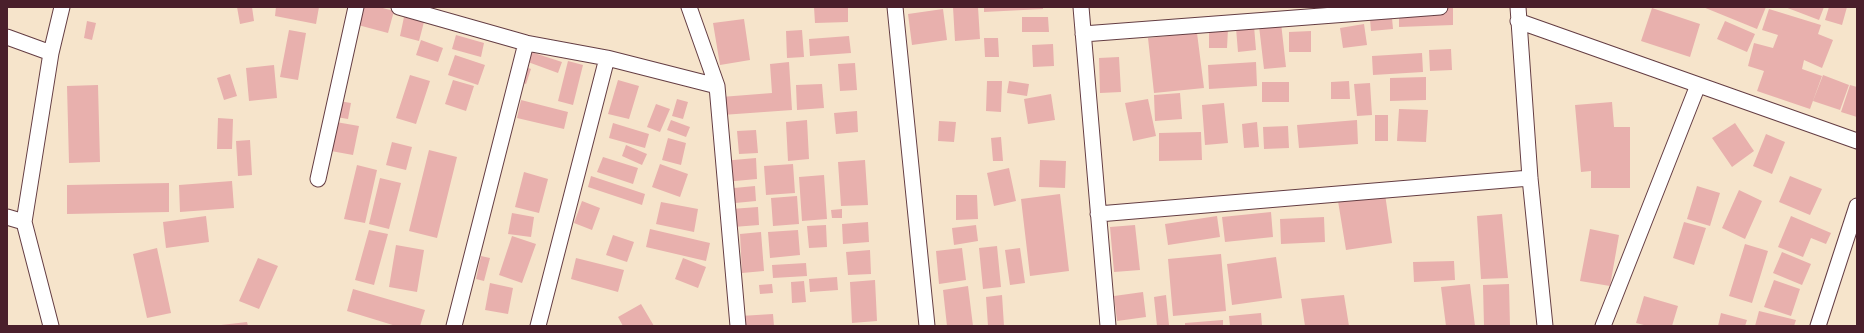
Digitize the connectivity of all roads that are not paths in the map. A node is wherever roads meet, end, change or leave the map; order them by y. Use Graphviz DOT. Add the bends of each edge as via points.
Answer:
graph roads {
  1 [pos="62,7"];
  2 [pos="356,7"];
  3 [pos="399,7"];
  4 [pos="689,7"];
  5 [pos="895,7"];
  6 [pos="1081,7"];
  7 [pos="1440,7"];
  8 [pos="1518,14"];
  9 [pos="1083,34"];
  10 [pos="7,37"];
  11 [pos="526,43"];
  12 [pos="51,53"];
  13 [pos="607,58"];
  14 [pos="1698,85"];
  15 [pos="717,86"];
  16 [pos="1857,141"];
  17 [pos="1530,178"];
  18 [pos="318,179"];
  19 [pos="1857,206"];
  20 [pos="1098,214"];
  21 [pos="7,217"];
  22 [pos="24,222"];
  23 [pos="51,326"];
  24 [pos="454,326"];
  25 [pos="538,326"];
  26 [pos="738,326"];
  27 [pos="927,326"];
  28 [pos="1108,326"];
  29 [pos="1545,326"];
  30 [pos="1603,326"];
  31 [pos="1818,326"];
  1 -- 12 [label="street"];
  2 -- 18 [label="street"];
  3 -- 11 [label="street"];
  4 -- 15 [label="street"];
  5 -- 27 [label="street"];
  6 -- 9 [label="street"];
  7 -- 9 [label="street"];
  8 -- 14 [label="street"];
  8 -- 17 [label="street"];
  9 -- 20 [label="street"];
  10 -- 12 [label="street"];
  11 -- 13 [label="street"];
  11 -- 24 [label="street"];
  12 -- 22 [label="street"];
  13 -- 15 [label="street"];
  13 -- 25 [label="street"];
  14 -- 16 [label="street"];
  14 -- 30 [label="street"];
  15 -- 26 [label="street"];
  17 -- 20 [label="street"];
  17 -- 29 [label="street"];
  19 -- 31 [label="street"];
  20 -- 28 [label="street"];
  21 -- 22 [label="street"];
  22 -- 23 [label="street"];
}
